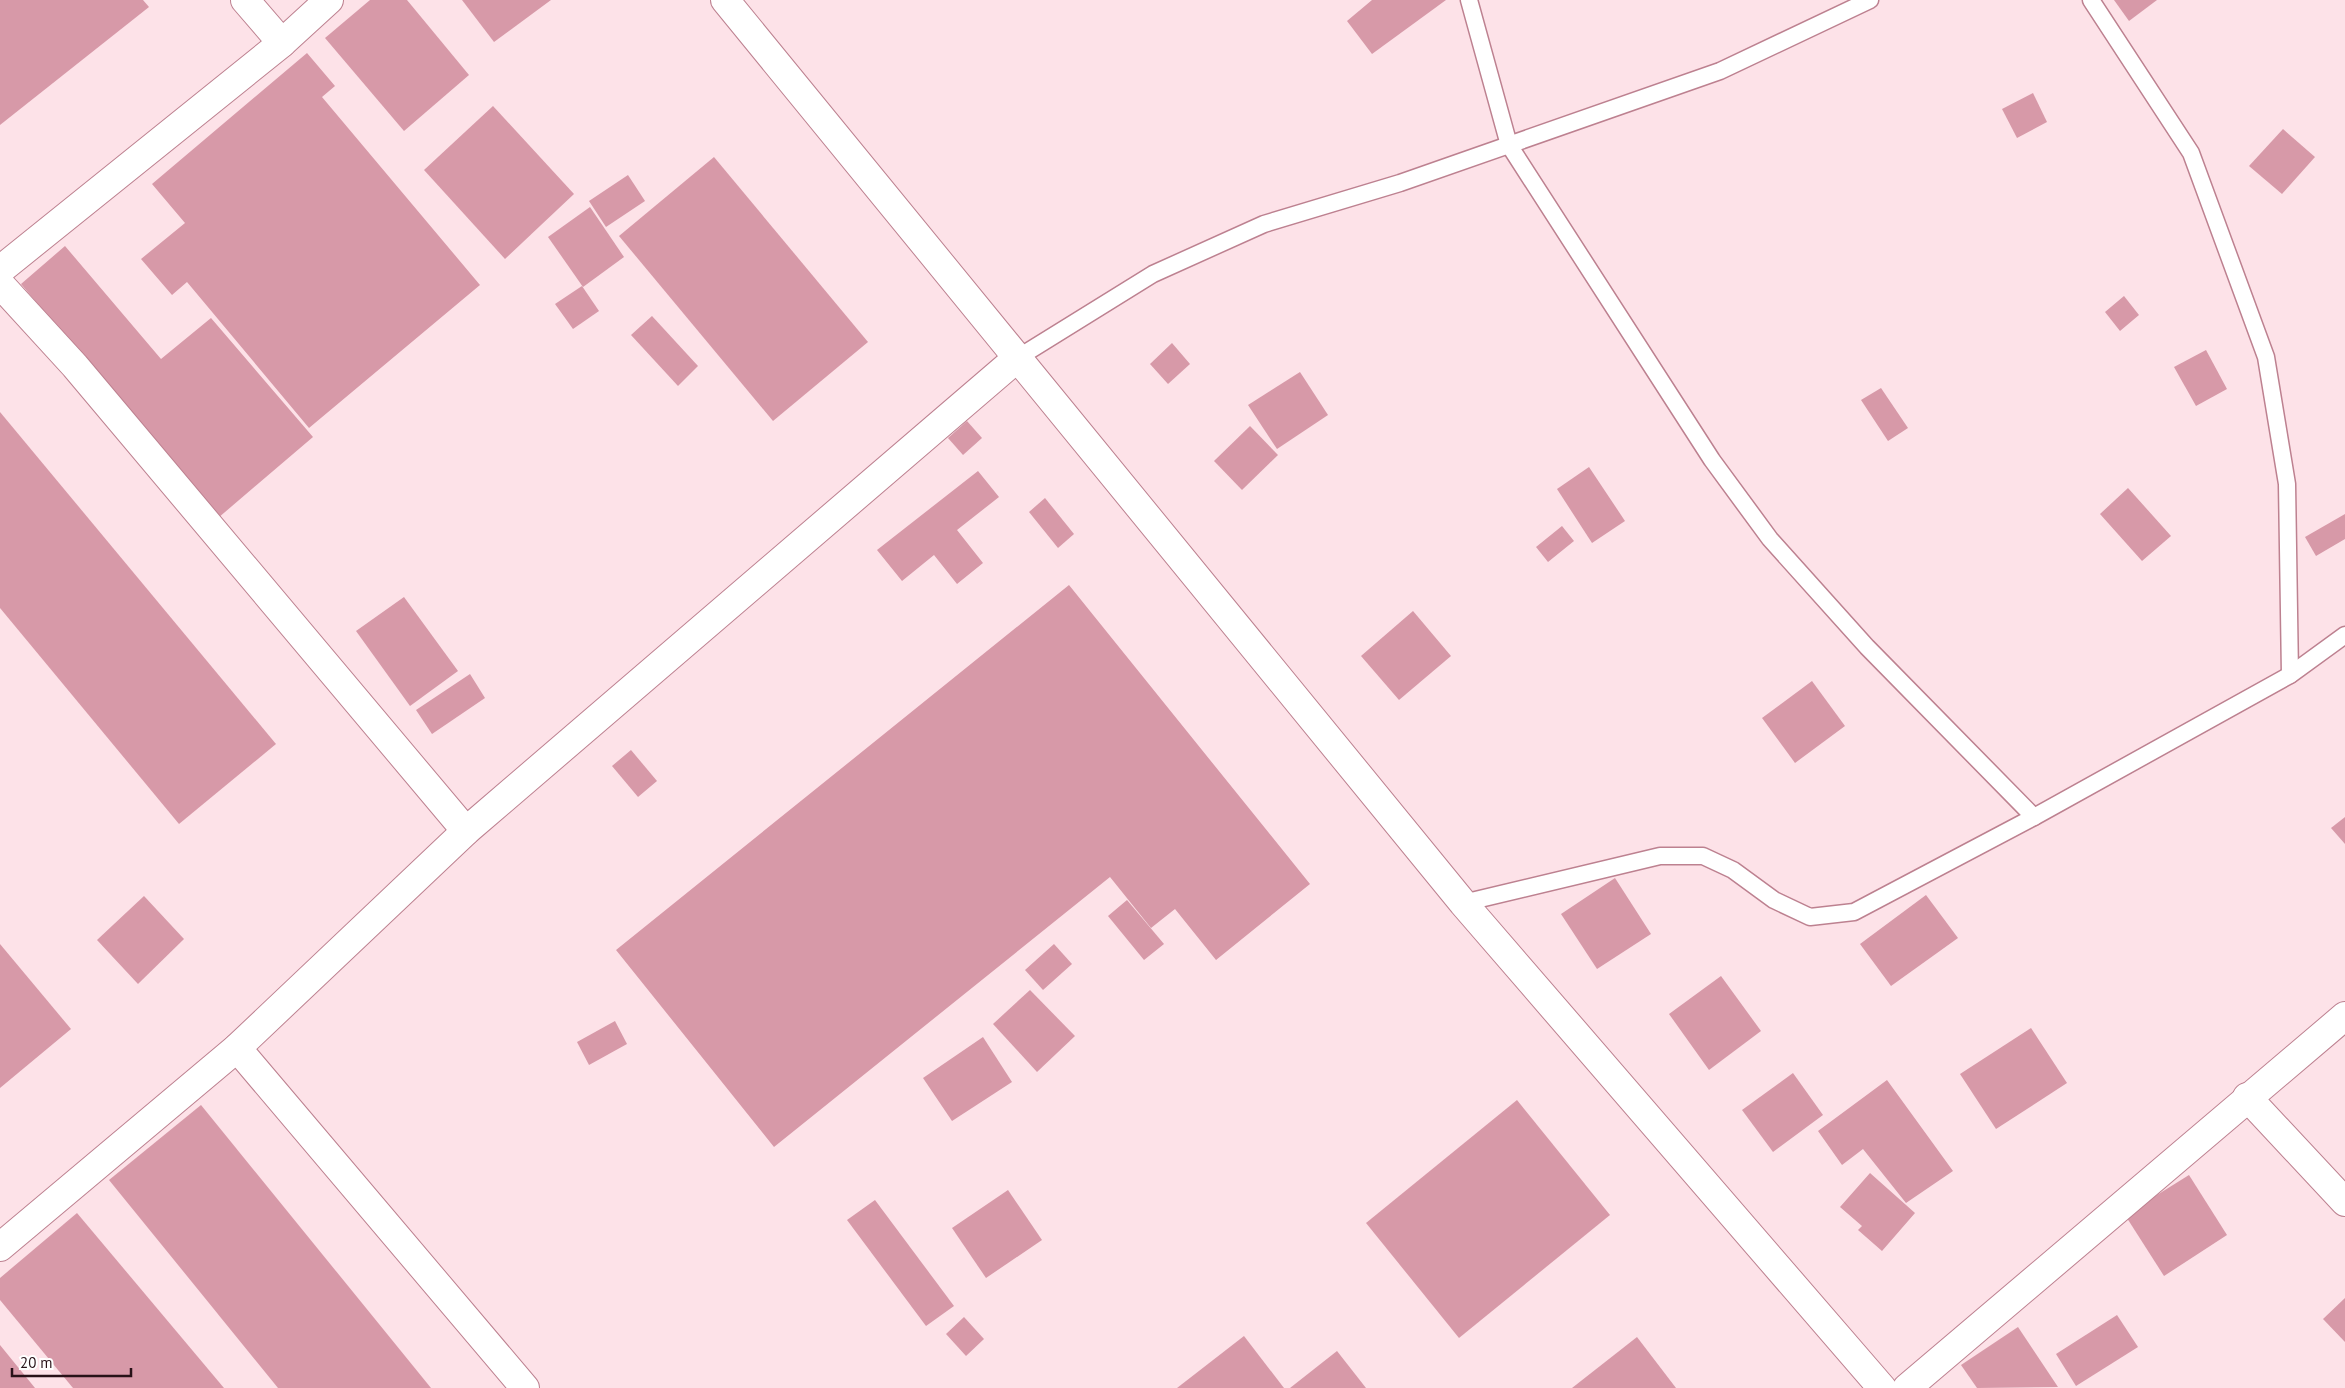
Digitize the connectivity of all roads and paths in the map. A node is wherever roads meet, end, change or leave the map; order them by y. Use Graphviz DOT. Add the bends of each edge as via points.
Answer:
graph roads {
  1 [pos="245,0"];
  2 [pos="329,0"];
  3 [pos="725,0"];
  4 [pos="1469,0"];
  5 [pos="1870,0"];
  6 [pos="2091,0"];
  7 [pos="282,43"];
  8 [pos="1509,145"];
  9 [pos="0,270"];
  10 [pos="0,284"];
  11 [pos="1016,359"];
  12 [pos="2345,635"];
  13 [pos="2290,675"];
  14 [pos="2034,818"];
  15 [pos="466,831"];
  16 [pos="1463,903"];
  17 [pos="2345,1016"];
  18 [pos="237,1048"];
  19 [pos="2247,1098"];
  20 [pos="2345,1202"];
  21 [pos="0,1247"];
  22 [pos="525,1388"];
  23 [pos="1882,1388"];
  24 [pos="1907,1388"];
  1 -- 7 [label="street"];
  2 -- 7 [label="street"];
  3 -- 11 [label="street"];
  4 -- 8 [label="lane"];
  5 -- 8 [label="lane" via="1720,71"];
  6 -- 13 [label="lane" via="2191,152 2266,356 2287,484"];
  7 -- 9 [label="street"];
  8 -- 11 [label="lane" via="1400,183 1264,224 1152,274"];
  8 -- 14 [label="lane" via="1712,460 1770,539 1867,647"];
  10 -- 15 [label="street" via="75,366"];
  11 -- 15 [label="street"];
  11 -- 16 [label="street"];
  12 -- 13 [label="lane"];
  13 -- 14 [label="lane"];
  14 -- 16 [label="lane" via="1854,912 1810,917 1774,900 1733,870 1703,856 1660,856"];
  15 -- 18 [label="street"];
  16 -- 23 [label="street"];
  17 -- 19 [label="street"];
  18 -- 21 [label="street"];
  18 -- 22 [label="street"];
  19 -- 20 [label="street"];
  19 -- 24 [label="street"];
}
